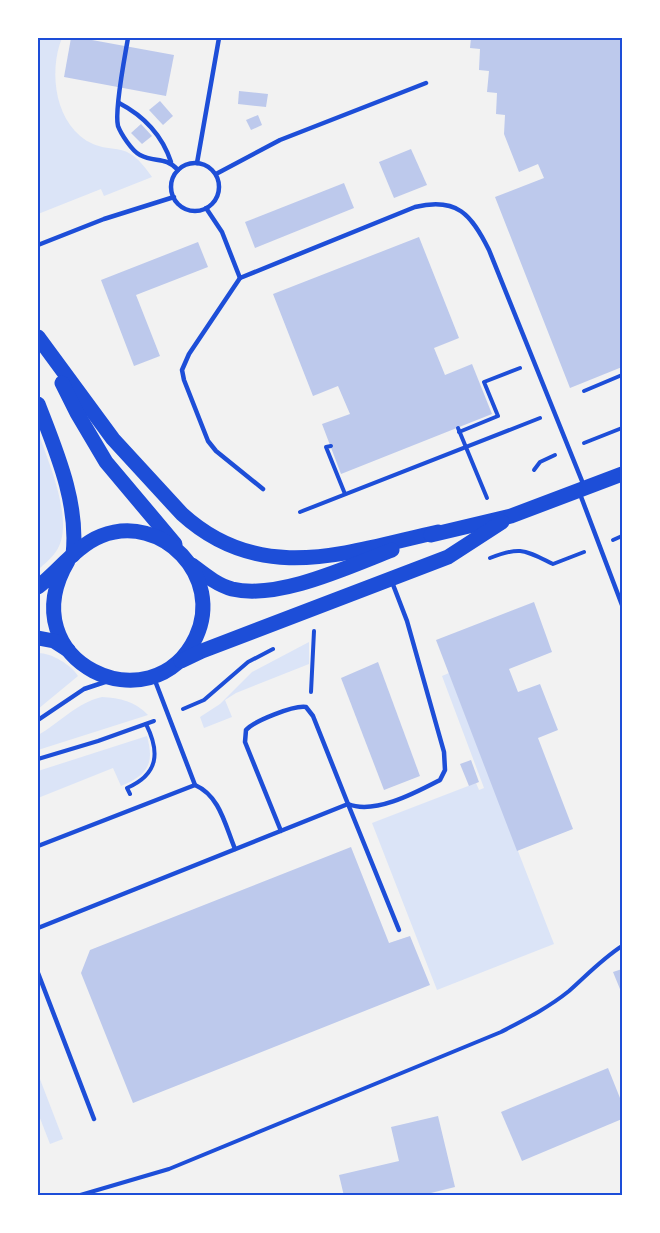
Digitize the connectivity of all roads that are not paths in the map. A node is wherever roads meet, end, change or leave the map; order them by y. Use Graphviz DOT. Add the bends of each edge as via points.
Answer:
graph roads {
  1 [pos="128,38"];
  2 [pos="219,38"];
  3 [pos="426,83"];
  4 [pos="119,103"];
  5 [pos="171,162"];
  6 [pos="197,163"];
  7 [pos="178,170"];
  8 [pos="216,174"];
  9 [pos="174,197"];
  10 [pos="206,208"];
  11 [pos="38,245"];
  12 [pos="240,278"];
  13 [pos="38,337"];
  14 [pos="47,352"];
  15 [pos="38,404"];
  16 [pos="622,474"];
  17 [pos="263,489"];
  18 [pos="582,490"];
  19 [pos="511,516"];
  20 [pos="438,532"];
  21 [pos="70,558"];
  22 [pos="188,561"];
  23 [pos="390,579"];
  24 [pos="38,587"];
  25 [pos="622,605"];
  26 [pos="38,638"];
  27 [pos="68,650"];
  28 [pos="159,673"];
  29 [pos="124,680"];
  30 [pos="38,720"];
  31 [pos="195,785"];
  32 [pos="348,804"];
  33 [pos="281,831"];
  34 [pos="38,846"];
  35 [pos="235,849"];
  36 [pos="38,928"];
  37 [pos="399,930"];
  38 [pos="38,973"];
  39 [pos="94,1119"];
  1 -- 4 [label="lane"];
  2 -- 6 [label="lane"];
  3 -- 8 [label="lane" via="280,140"];
  4 -- 5 [label="lane" via="137,112 160,138"];
  4 -- 5 [label="lane" via="118,125 138,153"];
  5 -- 7 [label="lane"];
  6 -- 7 [label="lane"];
  6 -- 8 [label="lane"];
  7 -- 9 [label="lane" via="172,183"];
  8 -- 10 [label="lane" via="218,193"];
  9 -- 10 [label="lane" via="188,209"];
  9 -- 11 [label="lane"];
  10 -- 12 [label="lane" via="222,232"];
  12 -- 17 [label="lane" via="182,370 208,441"];
  12 -- 18 [label="lane" via="415,207 439,203 459,209 482,236 555,412"];
  13 -- 14 [label="main road"];
  14 -- 20 [label="main road" via="113,439 160,491 193,524 229,544 264,556 307,559"];
  14 -- 22 [label="main road" via="106,462"];
  15 -- 21 [label="main road" via="72,508 75,538"];
  16 -- 18 [label="main road"];
  18 -- 19 [label="main road"];
  18 -- 25 [label="lane"];
  19 -- 20 [label="main road"];
  19 -- 23 [label="main road" via="448,557"];
  20 -- 22 [label="main road" via="335,572 270,589 230,588"];
  21 -- 22 [label="main road" via="100,536 127,531 153,535 177,549"];
  21 -- 24 [label="main road"];
  21 -- 27 [label="main road" via="56,585 54,612"];
  22 -- 28 [label="main road" via="201,590 200,624 191,646"];
  23 -- 28 [label="main road" via="202,651"];
  23 -- 32 [label="lane" via="407,621 444,752 445,770 440,780 387,803 364,808"];
  26 -- 27 [label="main road" via="54,641"];
  27 -- 29 [label="main road" via="99,674"];
  28 -- 29 [label="main road"];
  28 -- 31 [label="lane" via="168,716"];
  29 -- 30 [label="lane" via="95,684"];
  31 -- 34 [label="lane"];
  31 -- 35 [label="lane" via="216,803"];
  32 -- 33 [label="lane"];
  32 -- 33 [label="lane" via="313,716 306,707 295,707 246,730 245,742"];
  32 -- 37 [label="lane"];
  33 -- 35 [label="lane"];
  35 -- 36 [label="lane"];
  38 -- 39 [label="lane"];
}
